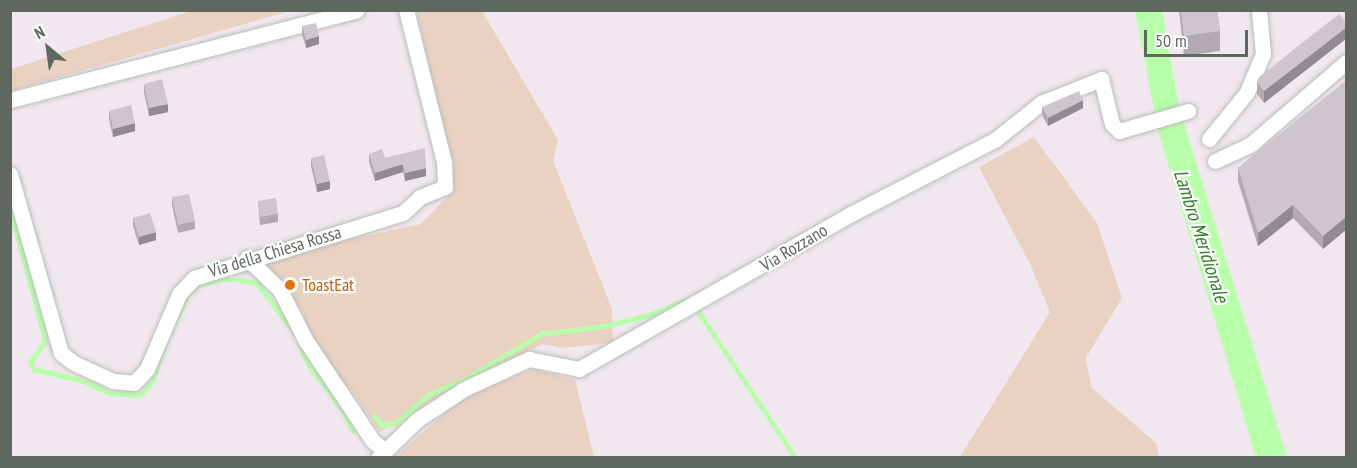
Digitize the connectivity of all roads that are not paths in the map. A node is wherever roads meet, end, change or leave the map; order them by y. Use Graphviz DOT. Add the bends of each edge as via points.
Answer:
graph roads {
  1 [pos="357,10"];
  2 [pos="406,10"];
  3 [pos="1259,10"];
  4 [pos="1347,62"];
  5 [pos="10,100"];
  6 [pos="1188,111"];
  7 [pos="1209,139"];
  8 [pos="1215,162"];
  9 [pos="10,174"];
  10 [pos="247,258"];
  11 [pos="381,454"];
  1 -- 5 [label="street"];
  2 -- 10 [label="street, Via della Chiesa Rossa" via="444,162 445,187 420,197 403,213"];
  3 -- 7 [label="street" via="1263,54 1247,92"];
  4 -- 8 [label="street" via="1251,144"];
  6 -- 11 [label="street, Via Rozzano" via="1130,129 1116,129 1101,79 1041,103 996,139 849,215 579,369 529,359 464,388 417,420"];
  9 -- 10 [label="street, Via della Chiesa Rossa" via="62,352 74,363 113,381 128,384 143,376 179,294 189,281"];
  10 -- 11 [label="street" via="280,290 306,341"];
}
